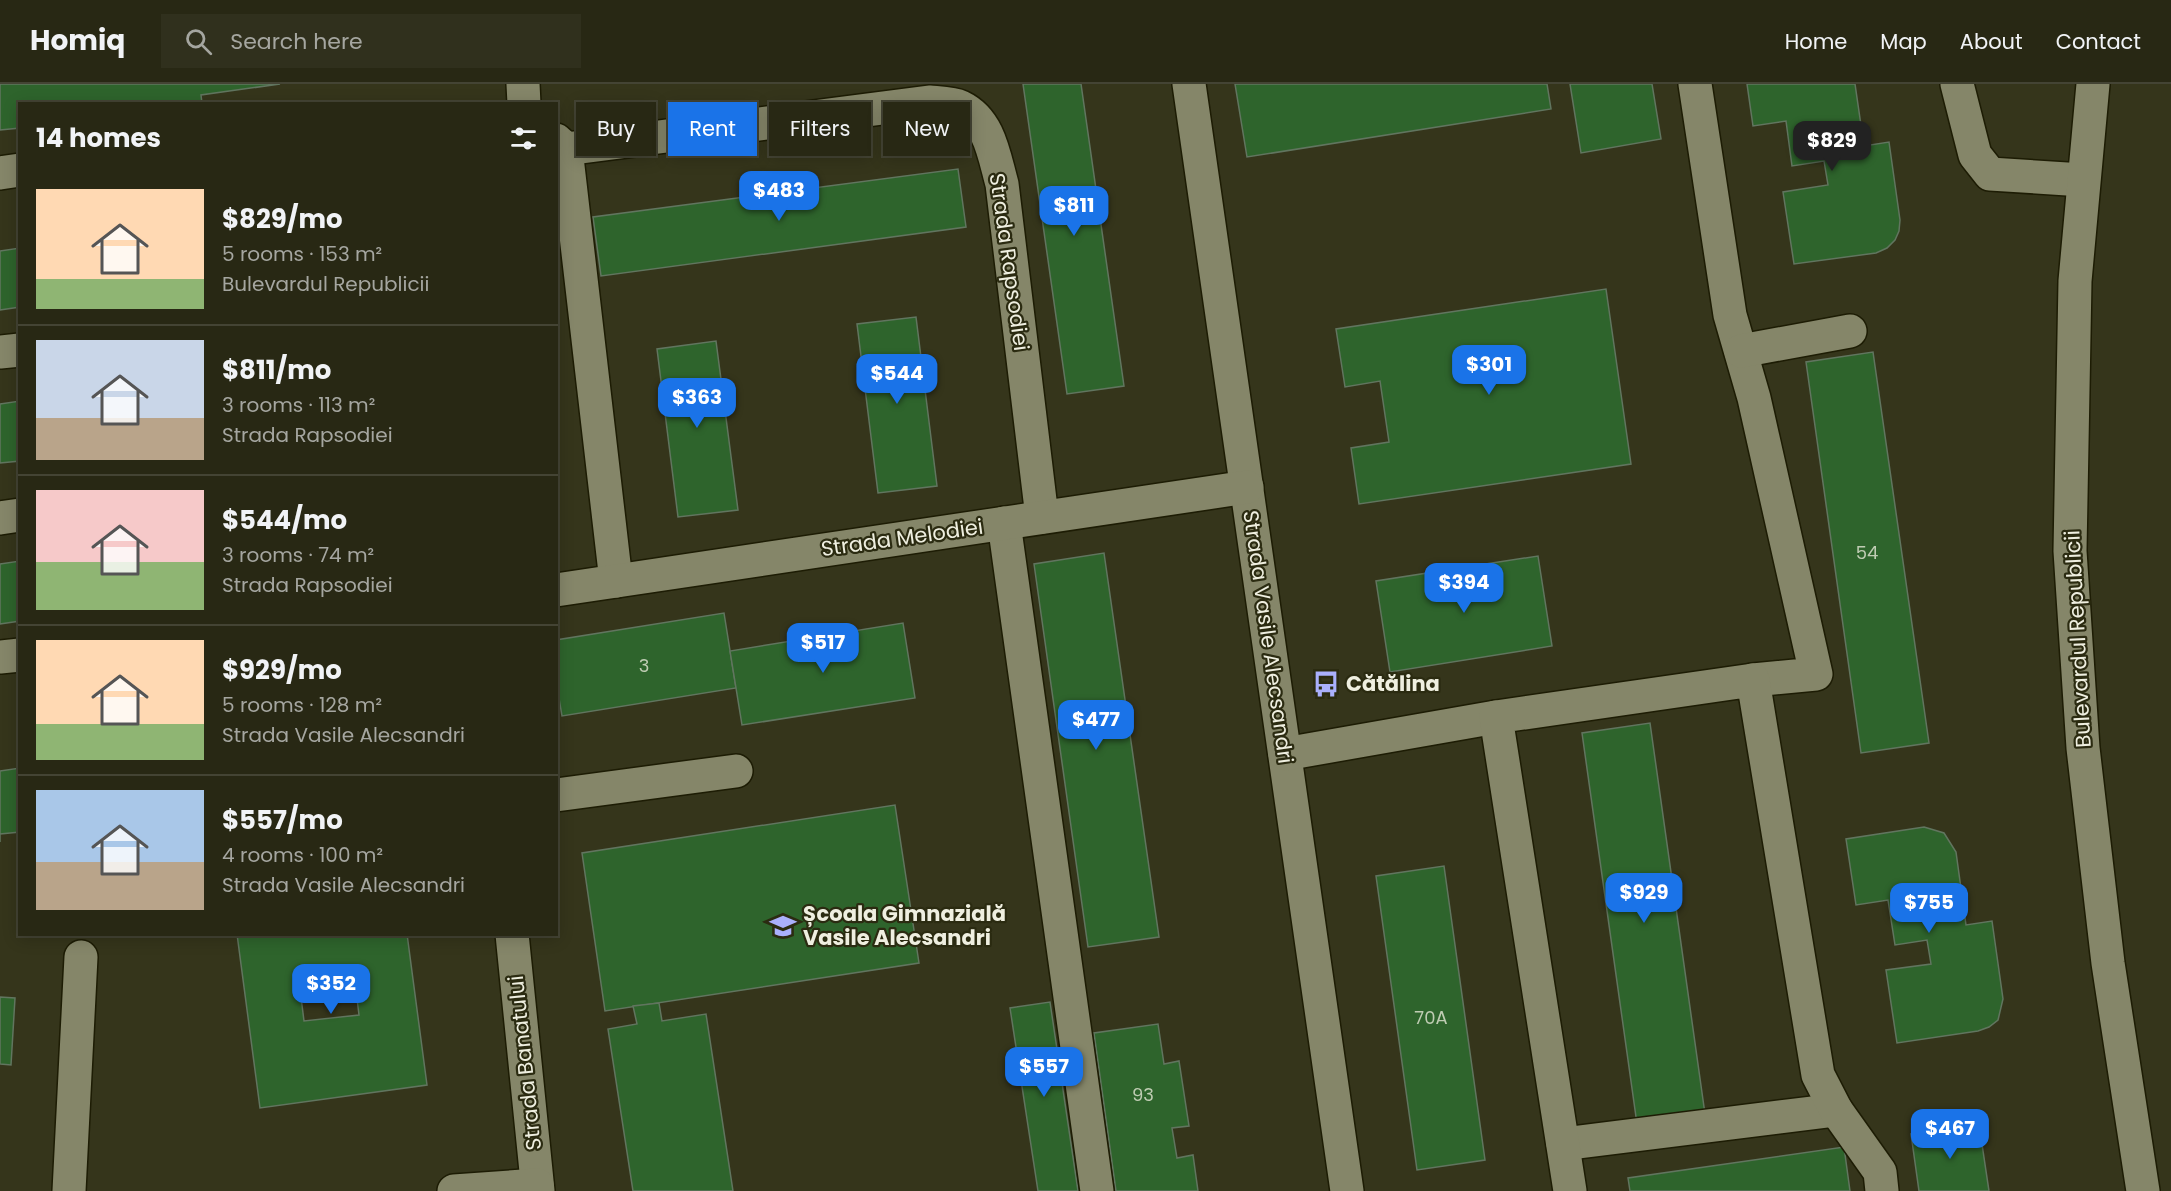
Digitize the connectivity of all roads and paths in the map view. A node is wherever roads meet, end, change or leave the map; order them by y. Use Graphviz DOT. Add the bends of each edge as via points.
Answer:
graph roads {
  1 [pos="523,84"];
  2 [pos="1190,84"];
  3 [pos="1695,84"];
  4 [pos="1957,84"];
  5 [pos="2093,84"];
  6 [pos="525,102"];
  7 [pos="562,144"];
  8 [pos="18,170"];
  9 [pos="0,173"];
  10 [pos="2083,180"];
  11 [pos="1850,331"];
  12 [pos="18,350"];
  13 [pos="1741,351"];
  14 [pos="0,352"];
  15 [pos="1247,487"];
  16 [pos="18,515"];
  17 [pos="1041,517"];
  18 [pos="0,518"];
  19 [pos="1004,523"];
  20 [pos="616,581"];
  21 [pos="558,590"];
  22 [pos="18,655"];
  23 [pos="0,657"];
  24 [pos="1753,680"];
  25 [pos="1496,717"];
  26 [pos="1285,754"];
  27 [pos="736,771"];
  28 [pos="558,795"];
  29 [pos="512,936"];
  30 [pos="81,957"];
  31 [pos="1836,1110"];
  32 [pos="1563,1144"];
  33 [pos="537,1188"];
  34 [pos="69,1191"];
  35 [pos="454,1191"];
  36 [pos="1097,1191"];
  37 [pos="1347,1191"];
  38 [pos="1569,1191"];
  39 [pos="1882,1191"];
  40 [pos="2143,1191"];
  1 -- 6 [label="street"];
  2 -- 15 [label="street, Strada Vasile Alecsandri"];
  3 -- 13 [label="street" via="1730,315"];
  4 -- 10 [label="street" via="1975,155 1990,174"];
  5 -- 10 [label="street, Bulevardul Republicii"];
  7 -- 17 [label="street, Strada Rapsodiei" via="929,102 960,106 977,118 985,129 1002,184"];
  7 -- 20 [label="street"];
  8 -- 9 [label="street"];
  10 -- 40 [label="street, Bulevardul Republicii" via="2075,281 2070,551 2085,759 2108,963"];
  11 -- 13 [label="street"];
  12 -- 14 [label="street"];
  13 -- 24 [label="street" via="1816,674"];
  15 -- 17 [label="street, Strada Melodiei"];
  15 -- 26 [label="street, Strada Vasile Alecsandri"];
  16 -- 18 [label="street"];
  17 -- 19 [label="street, Strada Melodiei"];
  19 -- 20 [label="street, Strada Melodiei"];
  19 -- 36 [label="street"];
  20 -- 21 [label="street, Strada Melodiei"];
  22 -- 23 [label="street"];
  24 -- 25 [label="street"];
  24 -- 31 [label="street" via="1818,1076"];
  25 -- 26 [label="street"];
  25 -- 32 [label="street"];
  26 -- 37 [label="street, Strada Vasile Alecsandri"];
  27 -- 28 [label="street"];
  29 -- 33 [label="street, Strada Banatului"];
  30 -- 34 [label="street"];
  31 -- 32 [label="street"];
  31 -- 39 [label="street" via="1880,1172"];
  32 -- 38 [label="street"];
  33 -- 35 [label="street"];
}
